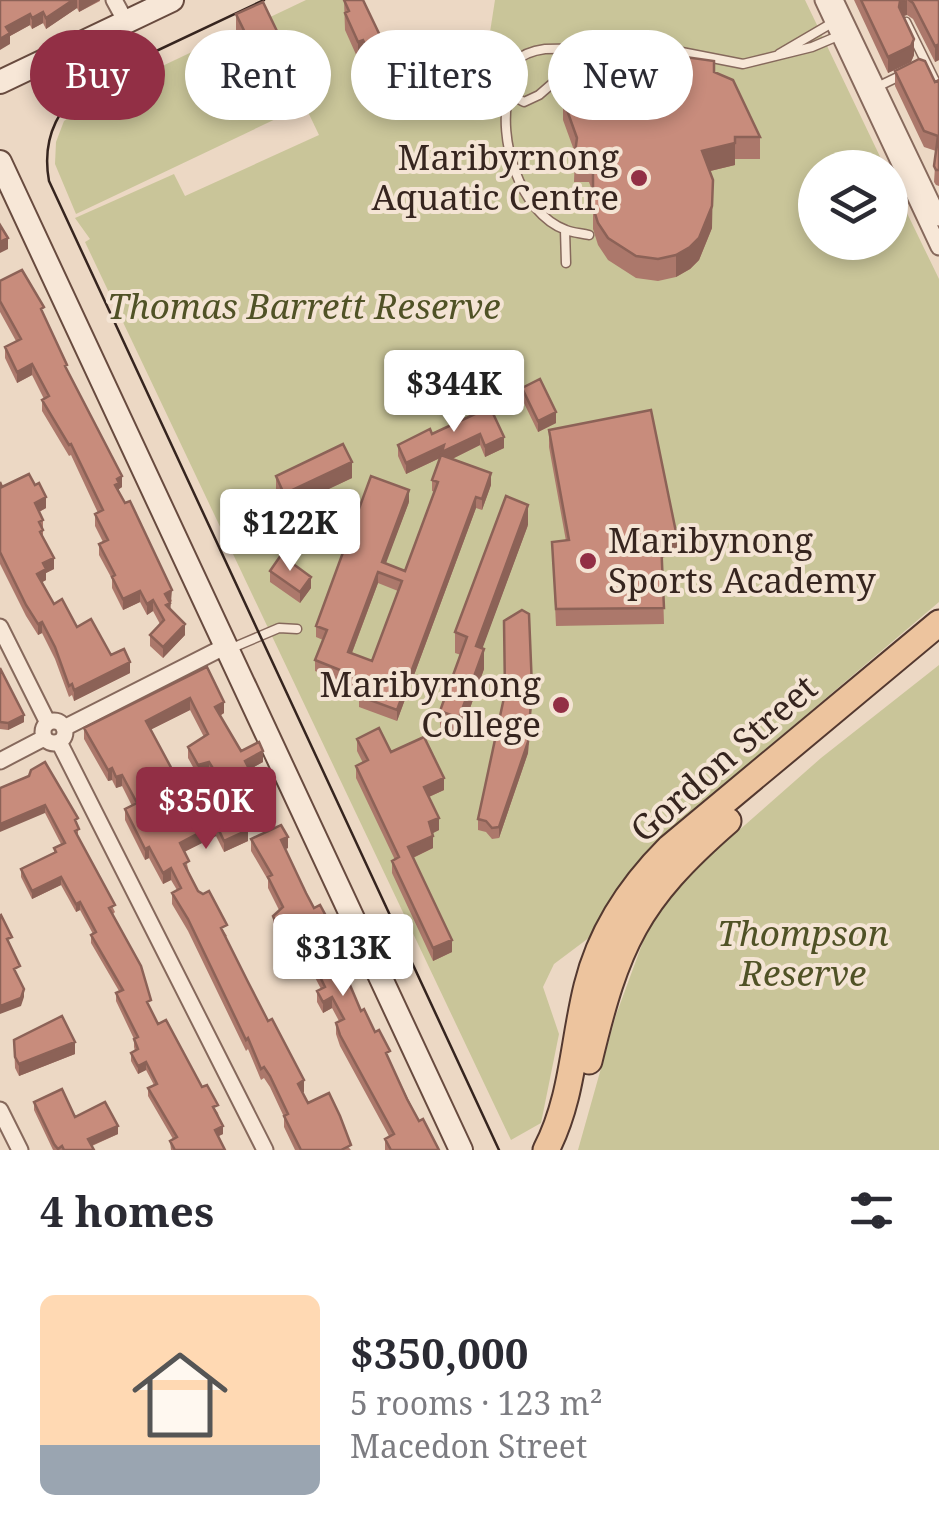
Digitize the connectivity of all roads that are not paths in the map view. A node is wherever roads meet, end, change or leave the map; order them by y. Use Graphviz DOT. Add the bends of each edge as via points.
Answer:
graph roads {
  1 [pos="114,0"];
  2 [pos="172,0"];
  3 [pos="823,0"];
  4 [pos="835,0"];
  5 [pos="126,22"];
  6 [pos="906,22"];
  7 [pos="840,27"];
  8 [pos="693,55"];
  9 [pos="774,57"];
  10 [pos="926,63"];
  11 [pos="0,82"];
  12 [pos="876,87"];
  13 [pos="939,89"];
  14 [pos="504,120"];
  15 [pos="0,162"];
  16 [pos="939,218"];
  17 [pos="565,230"];
  18 [pos="589,234"];
  19 [pos="939,248"];
  20 [pos="566,263"];
  21 [pos="939,623"];
  22 [pos="0,627"];
  23 [pos="297,628"];
  24 [pos="939,644"];
  25 [pos="227,648"];
  26 [pos="54,733"];
  27 [pos="0,760"];
  28 [pos="613,971"];
  29 [pos="588,984"];
  30 [pos="0,1110"];
  31 [pos="461,1147"];
  32 [pos="20,1150"];
  33 [pos="265,1150"];
  34 [pos="546,1150"];
  35 [pos="564,1150"];
  1 -- 5 [label="street"];
  2 -- 5 [label="street"];
  3 -- 7 [label="street"];
  4 -- 7 [label="street"];
  5 -- 11 [label="street"];
  6 -- 10 [label="lane"];
  7 -- 9 [label="lane"];
  7 -- 9 [label="lane"];
  7 -- 12 [label="street"];
  7 -- 19 [label="street"];
  8 -- 9 [label="lane" via="743,64"];
  10 -- 12 [label="lane"];
  10 -- 13 [label="lane"];
  12 -- 16 [label="street" via="927,176"];
  14 -- 17 [label="lane" via="518,176 544,216"];
  15 -- 25 [label="street"];
  17 -- 18 [label="lane"];
  17 -- 20 [label="lane"];
  21 -- 29 [label="main road, Gordon Street" via="650,866 620,908"];
  22 -- 26 [label="street"];
  23 -- 25 [label="lane"];
  24 -- 28 [label="main road, Gordon Street" via="688,856 639,914"];
  25 -- 26 [label="street"];
  25 -- 31 [label="street"];
  26 -- 27 [label="street"];
  26 -- 33 [label="street"];
  28 -- 29 [label="main road"];
  28 -- 35 [label="main road, Gordon Street"];
  29 -- 34 [label="main road, Gordon Street" via="565,1104"];
  30 -- 32 [label="street"];
}
